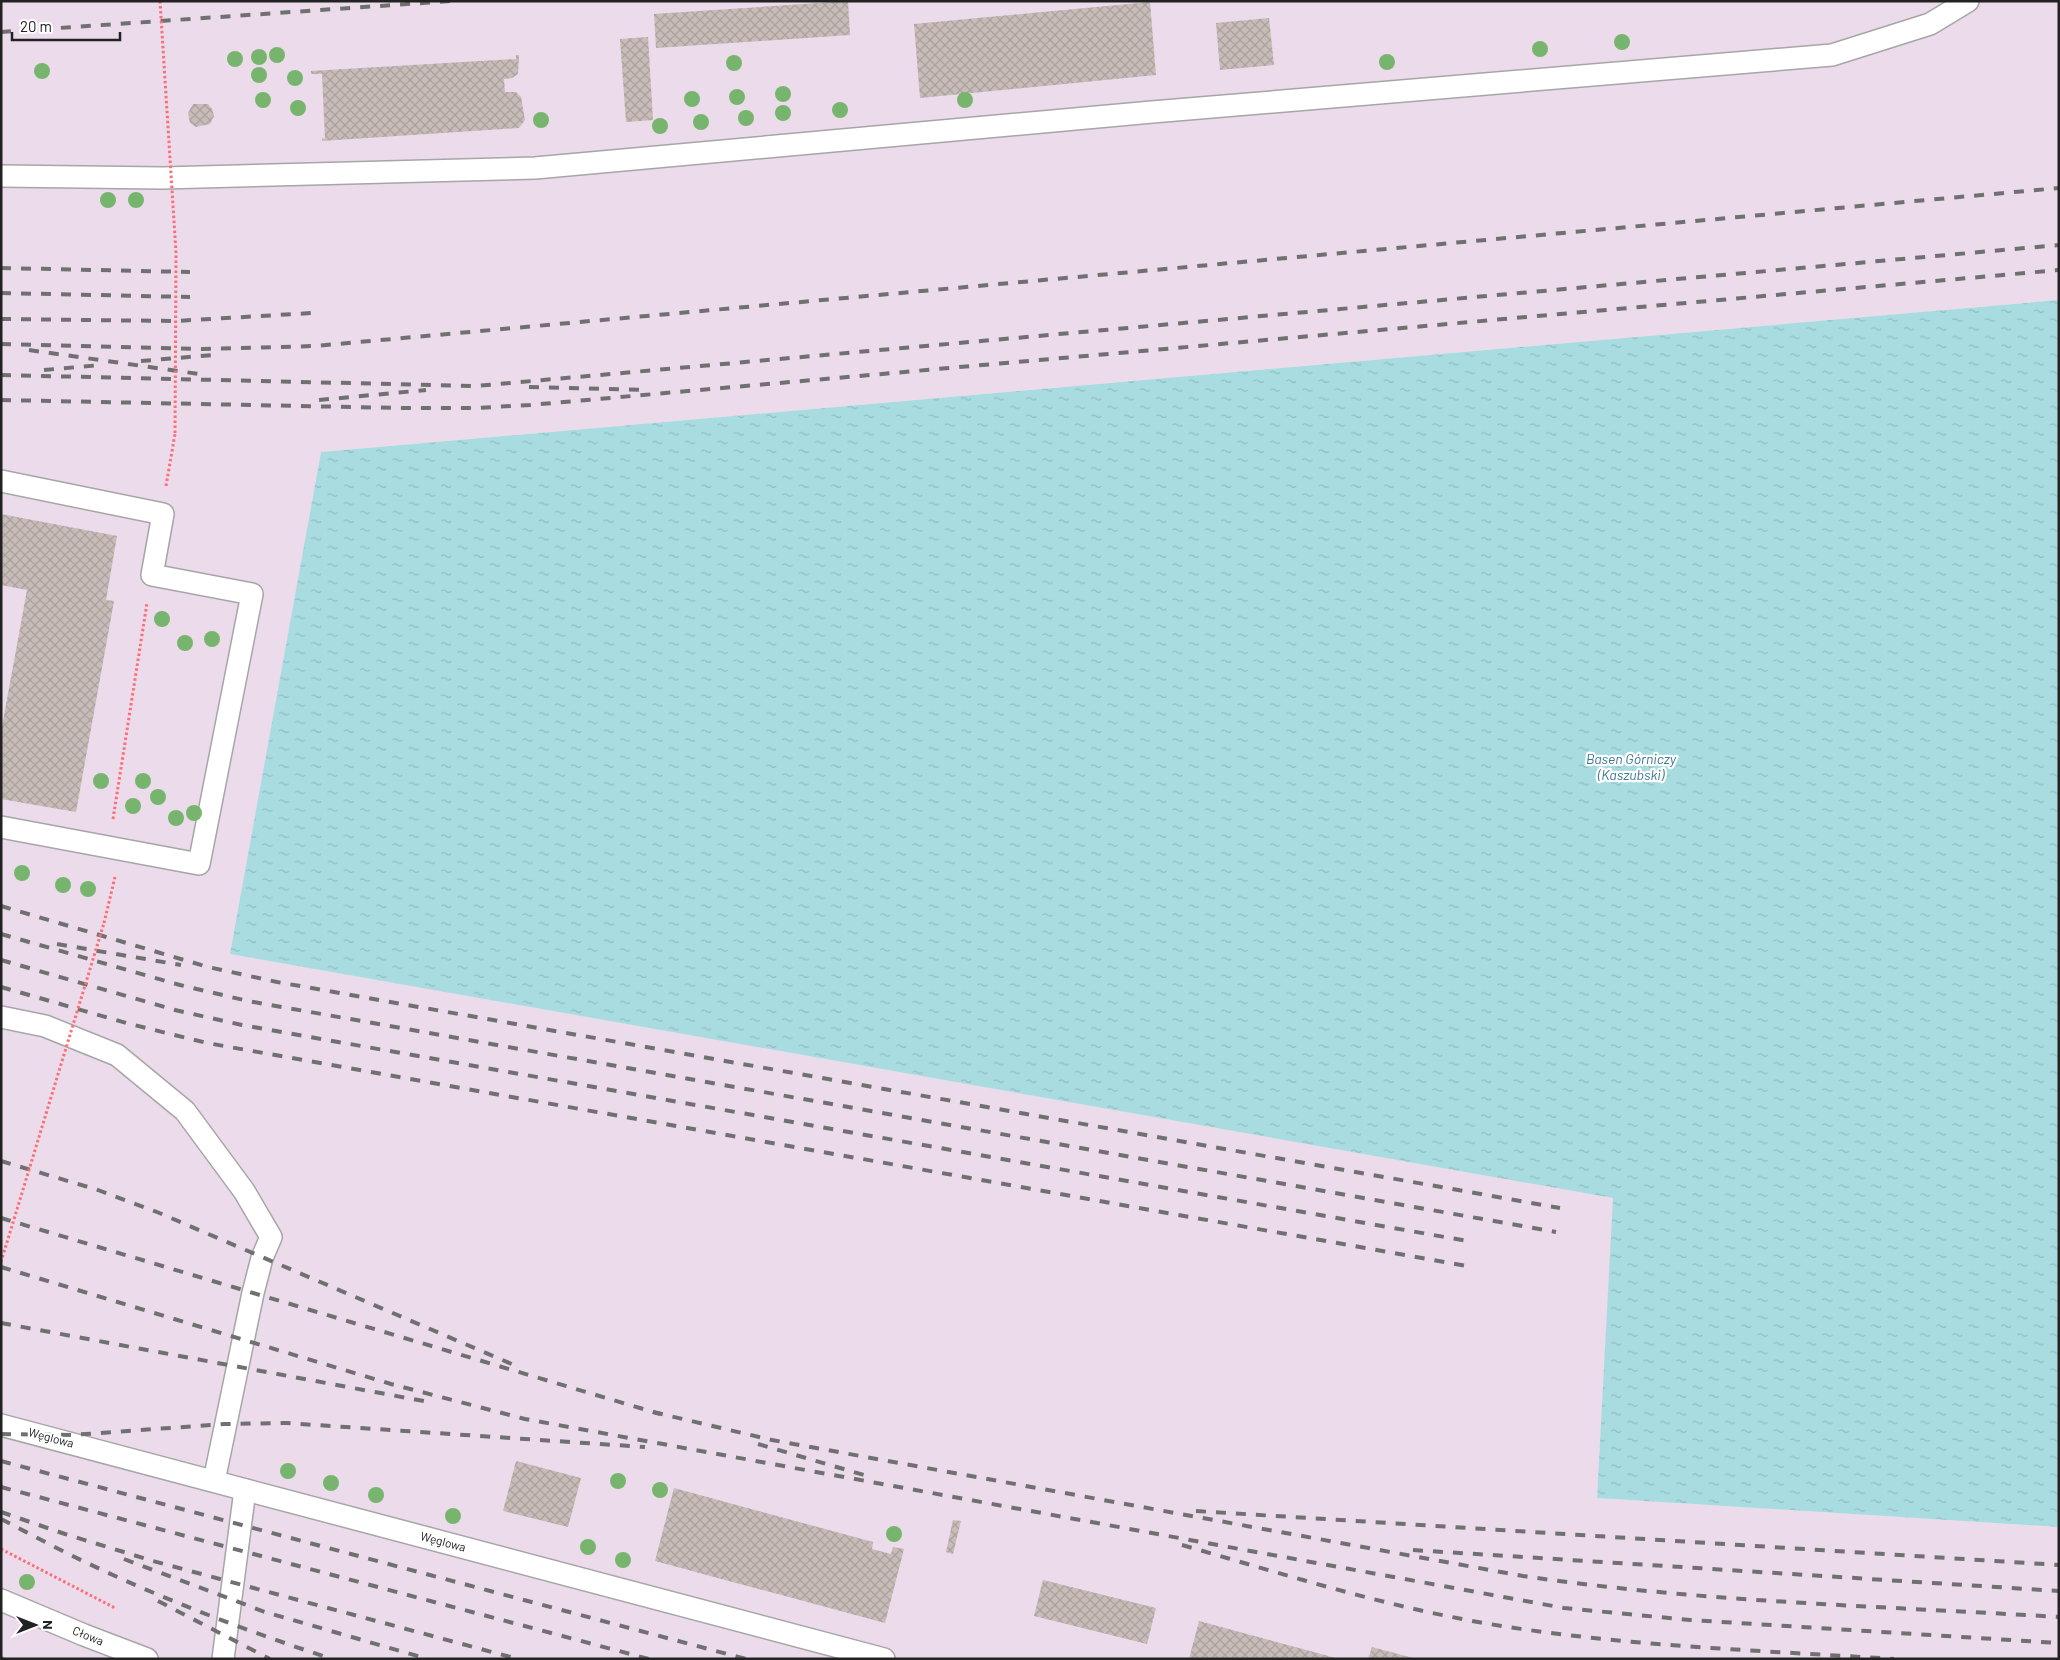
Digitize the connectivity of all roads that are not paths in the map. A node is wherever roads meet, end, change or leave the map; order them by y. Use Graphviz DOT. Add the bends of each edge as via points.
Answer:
graph roads {
  1 [pos="1968,1"];
  2 [pos="1,176"];
  3 [pos="1,481"];
  4 [pos="1,827"];
  5 [pos="1,1017"];
  6 [pos="1,1425"];
  7 [pos="214,1481"];
  8 [pos="245,1490"];
  9 [pos="1,1600"];
  10 [pos="147,1659"];
  11 [pos="223,1659"];
  12 [pos="884,1659"];
  1 -- 2 [label="lane" via="1930,24 1832,55 535,168 162,178"];
  3 -- 4 [label="lane" via="162,514 152,575 252,594 199,864"];
  5 -- 7 [label="lane" via="45,1026 117,1055 185,1111 244,1191 271,1237 253,1293"];
  6 -- 7 [label="lane, Węglowa"];
  7 -- 8 [label="lane, Węglowa"];
  8 -- 11 [label="lane"];
  8 -- 12 [label="lane, Węglowa"];
  9 -- 10 [label="lane, Cłowa"];
}
